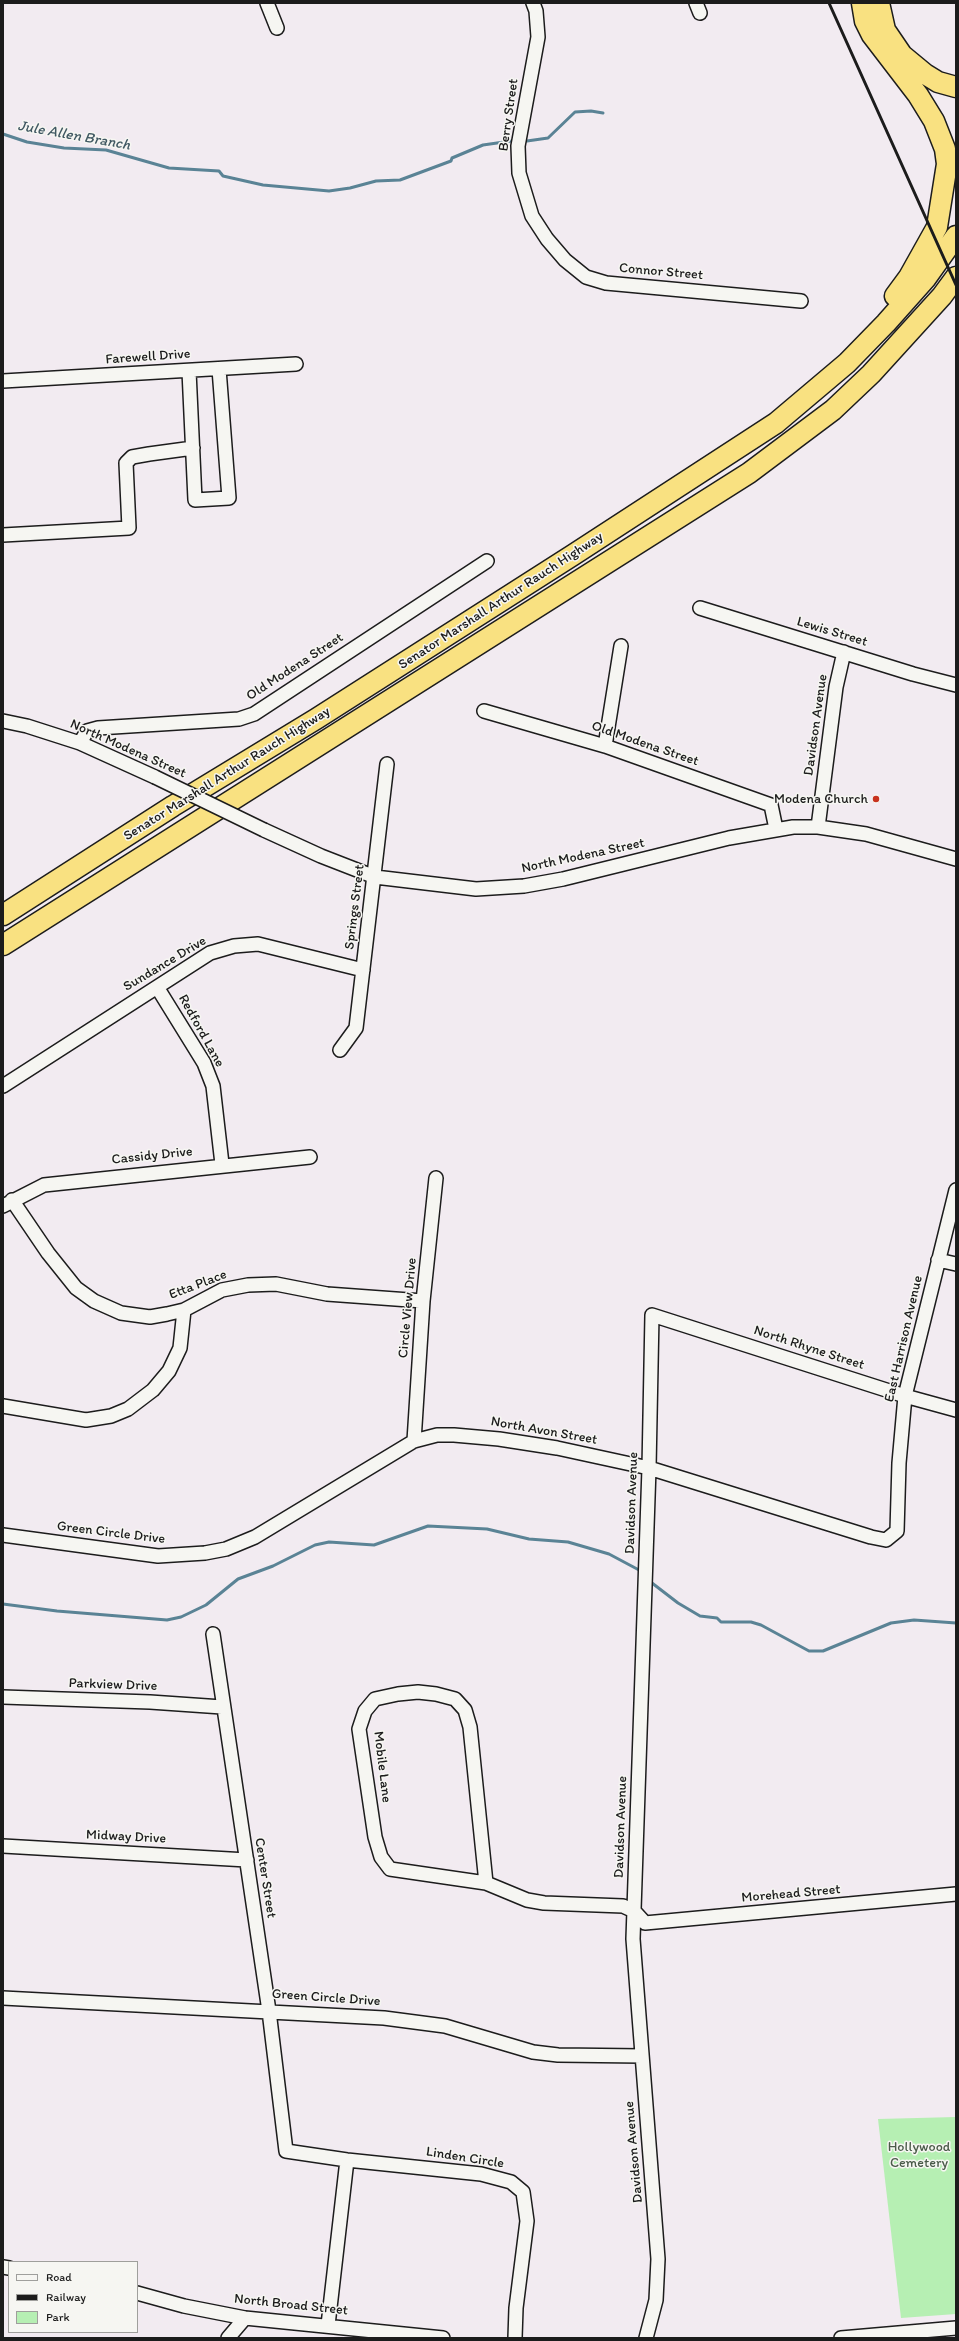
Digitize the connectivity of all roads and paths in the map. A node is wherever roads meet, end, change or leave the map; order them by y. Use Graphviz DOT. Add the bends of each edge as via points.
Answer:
graph roads {
  1 [pos="268,3"];
  2 [pos="533,3"];
  3 [pos="862,3"];
  4 [pos="879,3"];
  5 [pos="277,28"];
  6 [pos="956,87"];
  7 [pos="540,228"];
  8 [pos="956,236"];
  9 [pos="956,277"];
  10 [pos="801,301"];
  11 [pos="847,363"];
  12 [pos="296,364"];
  13 [pos="219,369"];
  14 [pos="189,371"];
  15 [pos="3,381"];
  16 [pos="193,448"];
  17 [pos="3,535"];
  18 [pos="487,561"];
  19 [pos="700,608"];
  20 [pos="621,646"];
  21 [pos="844,652"];
  22 [pos="956,684"];
  23 [pos="484,711"];
  24 [pos="3,721"];
  25 [pos="80,743"];
  26 [pos="605,746"];
  27 [pos="387,764"];
  28 [pos="818,827"];
  29 [pos="776,829"];
  30 [pos="956,858"];
  31 [pos="375,877"];
  32 [pos="3,915"];
  33 [pos="3,945"];
  34 [pos="363,970"];
  35 [pos="158,986"];
  36 [pos="340,1050"];
  37 [pos="3,1086"];
  38 [pos="310,1157"];
  39 [pos="222,1164"];
  40 [pos="436,1178"];
  41 [pos="956,1190"];
  42 [pos="8,1203"];
  43 [pos="938,1260"];
  44 [pos="956,1264"];
  45 [pos="423,1301"];
  46 [pos="184,1310"];
  47 [pos="652,1315"];
  48 [pos="906,1396"];
  49 [pos="3,1406"];
  50 [pos="956,1410"];
  51 [pos="414,1441"];
  52 [pos="649,1468"];
  53 [pos="3,1534"];
  54 [pos="886,1540"];
  55 [pos="215,1551"];
  56 [pos="213,1634"];
  57 [pos="3,1697"];
  58 [pos="222,1707"];
  59 [pos="3,1846"];
  60 [pos="247,1860"];
  61 [pos="486,1884"];
  62 [pos="956,1894"];
  63 [pos="634,1911"];
  64 [pos="3,1998"];
  65 [pos="268,2011"];
  66 [pos="642,2056"];
  67 [pos="284,2127"];
  68 [pos="347,2160"];
  69 [pos="138,2293"];
  70 [pos="245,2318"];
  71 [pos="328,2325"];
  72 [pos="956,2328"];
  73 [pos="350,2333"];
  74 [pos="857,2337"];
  75 [pos="228,2338"];
  76 [pos="443,2338"];
  77 [pos="515,2338"];
  78 [pos="646,2338"];
  79 [pos="841,2338"];
  1 -- 5 [label="street"];
  2 -- 7 [label="street, Berry Street" via="538,37 518,146 519,173 524,196"];
  3 -- 11 [label="highway" via="872,35 918,95 934,121 945,149 947,164 937,227 909,277"];
  4 -- 6 [label="highway" via="885,30 902,55 938,82"];
  7 -- 10 [label="street, Connor Street" via="546,239 570,264 586,277 606,283"];
  8 -- 11 [label="highway, Senator Marshall Arthur Rauch Highway" via="926,278"];
  9 -- 33 [label="highway, Senator Marshall Arthur Rauch Highway" via="871,374 833,410 749,473"];
  11 -- 32 [label="highway, Senator Marshall Arthur Rauch Highway" via="776,423 316,719 173,806"];
  12 -- 13 [label="street, Farewell Drive"];
  13 -- 14 [label="street, Farewell Drive"];
  13 -- 16 [label="street" via="229,498 195,500"];
  14 -- 15 [label="street, Farewell Drive"];
  14 -- 16 [label="street"];
  16 -- 17 [label="street" via="132,457 126,463 130,528"];
  18 -- 25 [label="street, Old Modena Street" via="254,714 239,719 98,728 87,731"];
  19 -- 21 [label="street, Lewis Street"];
  20 -- 26 [label="street"];
  21 -- 22 [label="street, Lewis Street"];
  21 -- 28 [label="street, Davidson Avenue" via="836,687"];
  23 -- 26 [label="street, Old Modena Street"];
  24 -- 25 [label="street, North Modena Street"];
  25 -- 31 [label="street, North Modena Street, bridge" via="321,856"];
  26 -- 29 [label="street, Old Modena Street" via="771,805"];
  27 -- 31 [label="street, Springs Street"];
  28 -- 29 [label="street, North Modena Street"];
  28 -- 30 [label="street, North Modena Street" via="866,834"];
  29 -- 31 [label="street, North Modena Street" via="524,886 476,889"];
  31 -- 34 [label="street, Springs Street"];
  34 -- 35 [label="street, Sundance Drive" via="258,944 234,946 210,953"];
  34 -- 36 [label="street, Springs Street" via="356,1028"];
  35 -- 37 [label="street, Sundance Drive"];
  35 -- 39 [label="street, Redford Lane" via="204,1063 213,1086"];
  38 -- 39 [label="street, Cassidy Drive"];
  39 -- 42 [label="street, Cassidy Drive" via="44,1184"];
  40 -- 45 [label="street, Circle View Drive"];
  41 -- 43 [label="street, East Harrison Avenue"];
  42 -- 46 [label="street, Etta Place" via="76,1288 94,1301 121,1313 150,1317"];
  43 -- 44 [label="street"];
  43 -- 48 [label="street, East Harrison Avenue"];
  45 -- 46 [label="street, Etta Place" via="327,1294 276,1284 248,1285 222,1290"];
  45 -- 51 [label="street, Circle View Drive"];
  46 -- 49 [label="street" via="180,1348 169,1371 154,1390 128,1409 111,1416 86,1420"];
  47 -- 48 [label="street, North Rhyne Street"];
  47 -- 52 [label="street, Davidson Avenue"];
  48 -- 50 [label="street, North Rhyne Street"];
  48 -- 54 [label="street, East Harrison Avenue" via="899,1463 896,1531"];
  51 -- 52 [label="street, North Avon Street" via="437,1435 471,1435 557,1448"];
  51 -- 55 [label="street, North Avon Street" via="255,1536"];
  52 -- 54 [label="street, North Avon Street"];
  52 -- 63 [label="street, Davidson Avenue"];
  53 -- 55 [label="street, Green Circle Drive" via="158,1556"];
  56 -- 58 [label="street, Center Street"];
  57 -- 58 [label="street, Parkview Drive"];
  58 -- 60 [label="street, Center Street"];
  59 -- 60 [label="street, Midway Drive"];
  60 -- 65 [label="street, Center Street"];
  61 -- 61 [label="street, Mobile Lane" via="390,1869 381,1857 375,1837 359,1729 365,1711 375,1699 398,1694 436,1694 455,1699 465,1710 470,1727"];
  61 -- 63 [label="street, Mobile Lane" via="528,1900 544,1903 623,1906"];
  62 -- 63 [label="street, Morehead Street" via="645,1923"];
  63 -- 66 [label="street, Davidson Avenue" via="635,1969"];
  64 -- 65 [label="street, Green Circle Drive"];
  65 -- 66 [label="street, Green Circle Drive" via="426,2022 506,2046 558,2055"];
  65 -- 67 [label="street, Center Street"];
  66 -- 78 [label="street, Davidson Avenue" via="658,2259 656,2300"];
  67 -- 68 [label="street, Linden Circle" via="286,2151"];
  68 -- 71 [label="street"];
  68 -- 77 [label="street, Linden Circle" via="482,2174 512,2182 523,2192 527,2221 516,2308"];
  69 -- 70 [label="street, North Broad Street" via="184,2306"];
  70 -- 71 [label="street, North Broad Street"];
  70 -- 75 [label="street"];
  71 -- 73 [label="street, North Broad Street"];
  72 -- 74 [label="street"];
  73 -- 76 [label="street, North Broad Street"];
  74 -- 79 [label="street"];
}
